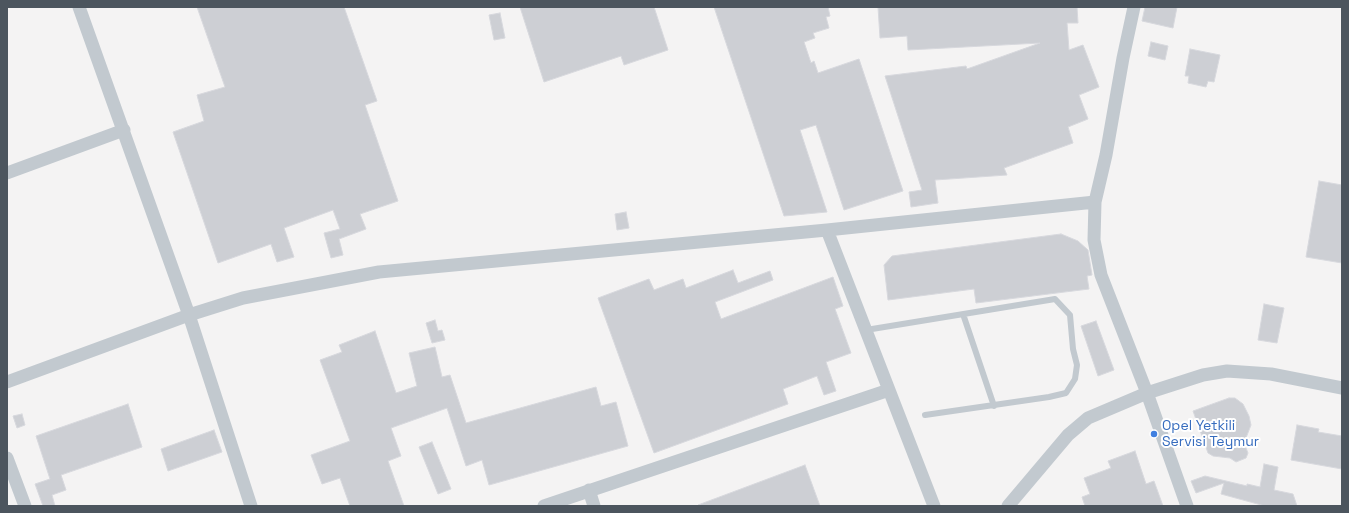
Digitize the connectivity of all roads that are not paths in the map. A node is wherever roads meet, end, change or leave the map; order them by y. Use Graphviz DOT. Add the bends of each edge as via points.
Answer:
graph roads {
  1 [pos="79,7"];
  2 [pos="1134,7"];
  3 [pos="124,130"];
  4 [pos="7,173"];
  5 [pos="1095,202"];
  6 [pos="827,230"];
  7 [pos="963,314"];
  8 [pos="189,316"];
  9 [pos="866,330"];
  10 [pos="7,382"];
  11 [pos="1342,388"];
  12 [pos="889,390"];
  13 [pos="1147,393"];
  14 [pos="994,406"];
  15 [pos="925,414"];
  16 [pos="7,458"];
  17 [pos="589,490"];
  18 [pos="932,501"];
  19 [pos="25,506"];
  20 [pos="250,506"];
  21 [pos="544,506"];
  22 [pos="594,506"];
  23 [pos="922,506"];
  24 [pos="1008,506"];
  25 [pos="1187,506"];
  1 -- 3 [label="street"];
  2 -- 5 [label="street"];
  3 -- 4 [label="street"];
  3 -- 8 [label="street"];
  5 -- 6 [label="street"];
  5 -- 13 [label="street" via="1094,240 1101,275"];
  6 -- 8 [label="street" via="379,272 243,298"];
  6 -- 9 [label="street"];
  7 -- 9 [label="lane"];
  7 -- 14 [label="lane"];
  7 -- 14 [label="lane" via="1055,299 1070,315 1077,365 1075,379 1066,393"];
  8 -- 10 [label="street"];
  8 -- 20 [label="street"];
  9 -- 12 [label="street"];
  11 -- 13 [label="street" via="1271,374 1227,371 1203,375"];
  12 -- 17 [label="street"];
  12 -- 18 [label="street"];
  13 -- 24 [label="street" via="1088,418 1068,435"];
  13 -- 25 [label="street"];
  14 -- 15 [label="lane"];
  16 -- 19 [label="street"];
  17 -- 21 [label="street"];
  17 -- 22 [label="street"];
  18 -- 23 [label="street"];
}
